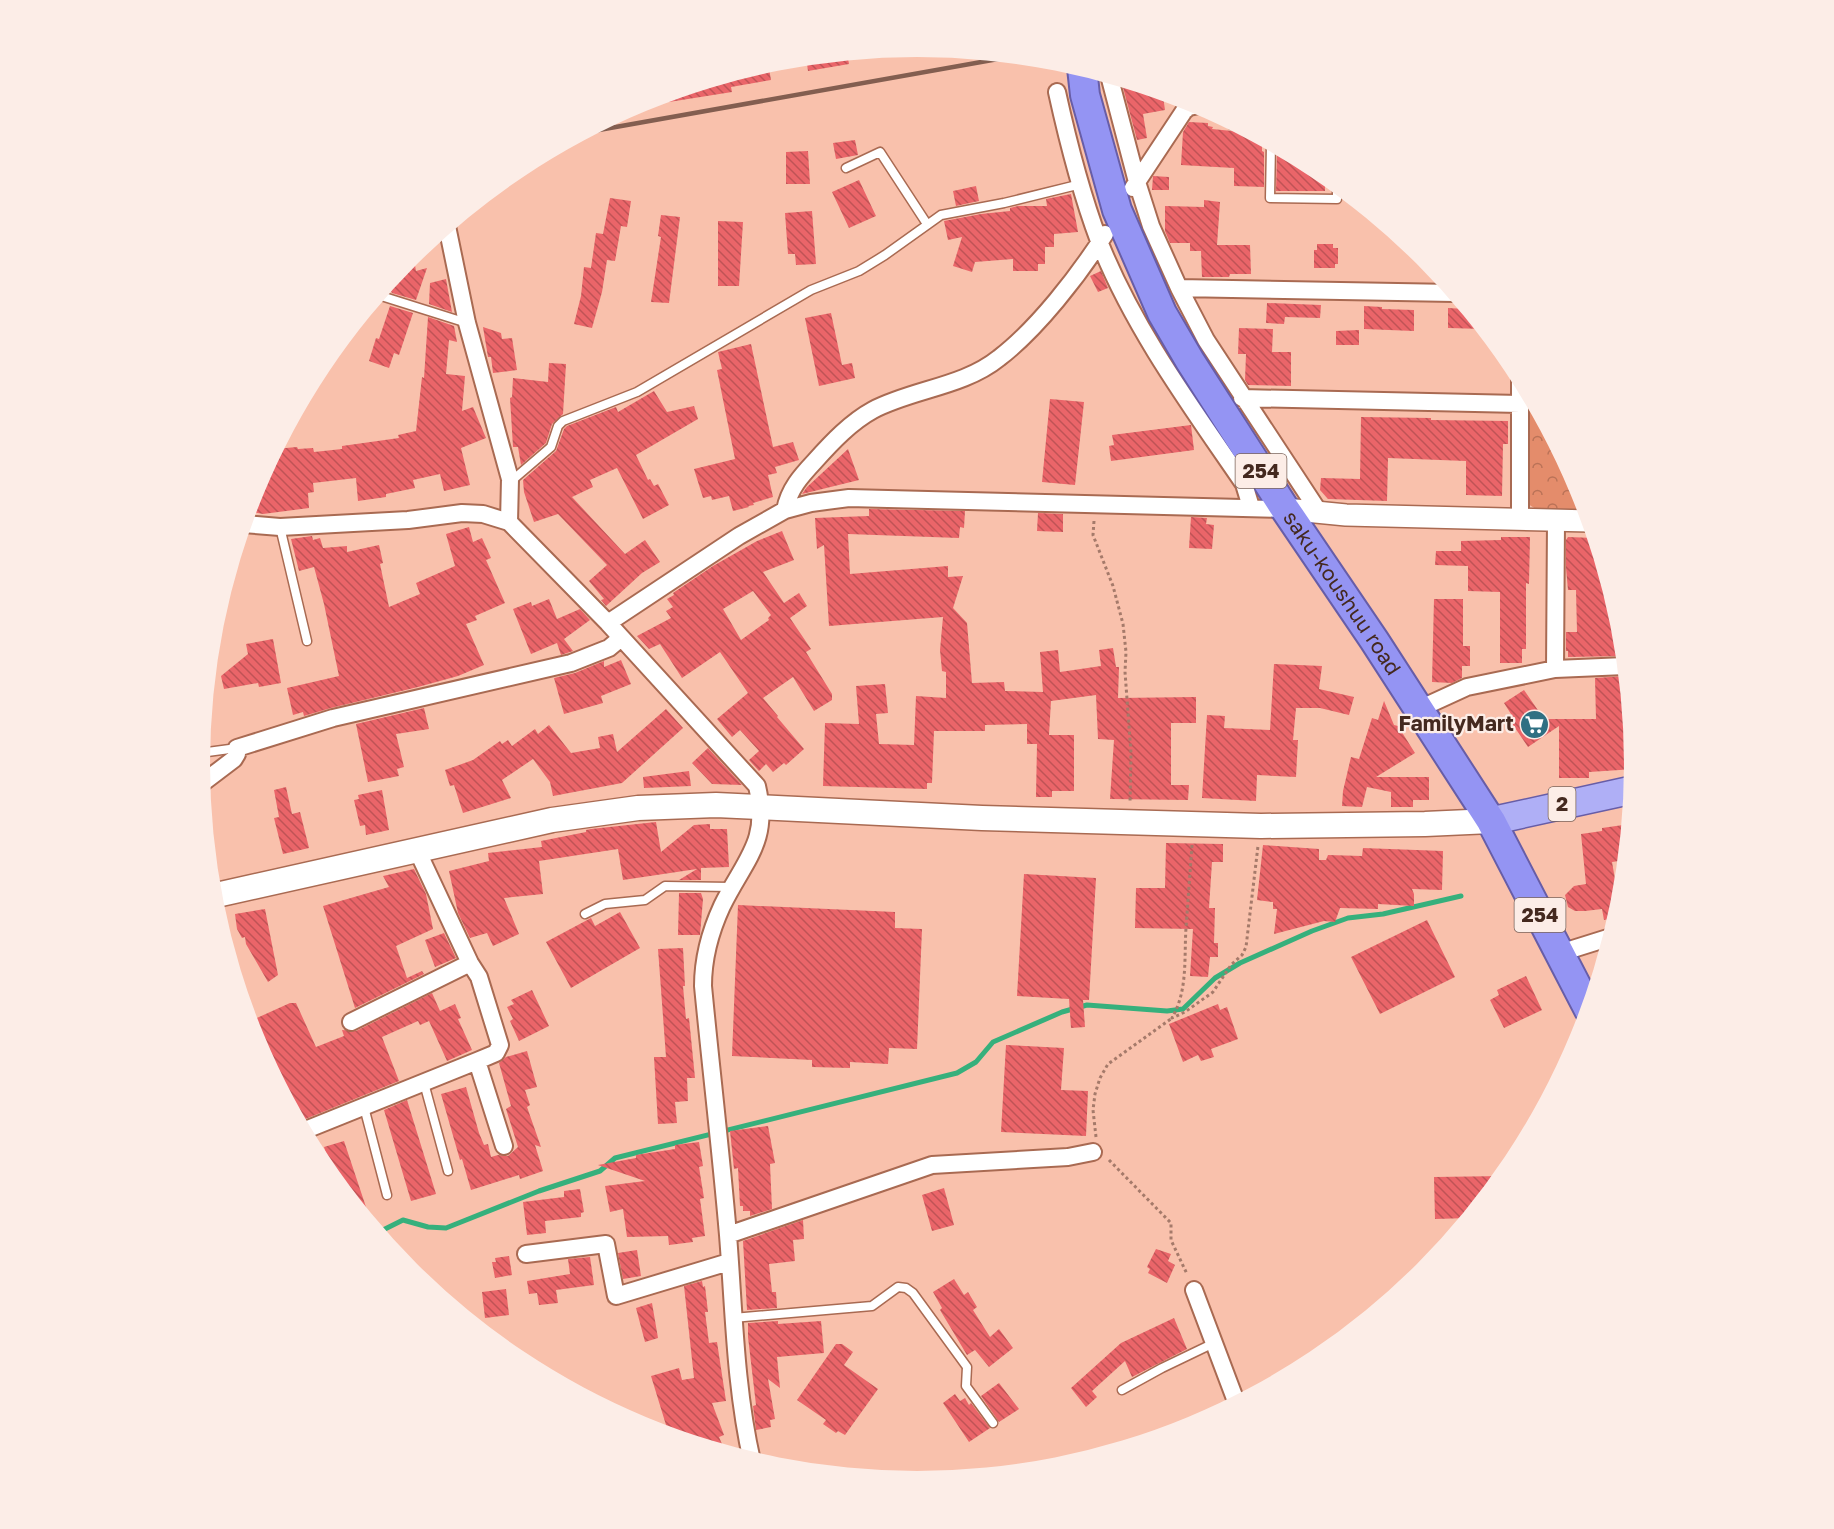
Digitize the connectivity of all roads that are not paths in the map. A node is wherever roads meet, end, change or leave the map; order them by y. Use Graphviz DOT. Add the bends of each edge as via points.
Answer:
graph roads {
  1 [pos="1077,76"];
  2 [pos="1111,85"];
  3 [pos="1071,94"];
  4 [pos="1185,110"];
  5 [pos="1271,152"];
  6 [pos="846,168"];
  7 [pos="1081,184"];
  8 [pos="1134,187"];
  9 [pos="1337,195"];
  10 [pos="927,224"];
  11 [pos="449,235"];
  12 [pos="1104,236"];
  13 [pos="1179,288"];
  14 [pos="1444,293"];
  15 [pos="385,298"];
  16 [pos="468,323"];
  17 [pos="1520,395"];
  18 [pos="1242,398"];
  19 [pos="1520,404"];
  20 [pos="510,479"];
  21 [pos="1251,507"];
  22 [pos="1285,509"];
  23 [pos="785,510"];
  24 [pos="1319,512"];
  25 [pos="1520,520"];
  26 [pos="1556,521"];
  27 [pos="1581,521"];
  28 [pos="509,522"];
  29 [pos="252,525"];
  30 [pos="280,527"];
  31 [pos="608,623"];
  32 [pos="621,638"];
  33 [pos="306,641"];
  34 [pos="1617,666"];
  35 [pos="1555,669"];
  36 [pos="1419,709"];
  37 [pos="237,748"];
  38 [pos="210,752"];
  39 [pos="210,778"];
  40 [pos="1623,792"];
  41 [pos="762,807"];
  42 [pos="1491,821"];
  43 [pos="417,850"];
  44 [pos="731,887"];
  45 [pos="222,894"];
  46 [pos="585,914"];
  47 [pos="1602,940"];
  48 [pos="1560,953"];
  49 [pos="470,963"];
  50 [pos="1584,1000"];
  51 [pos="351,1022"];
  52 [pos="477,1061"];
  53 [pos="424,1083"];
  54 [pos="364,1107"];
  55 [pos="311,1130"];
  56 [pos="504,1146"];
  57 [pos="1099,1149"];
  58 [pos="448,1171"];
  59 [pos="387,1195"];
  60 [pos="728,1235"];
  61 [pos="526,1254"];
  62 [pos="729,1262"];
  63 [pos="1194,1290"];
  64 [pos="733,1318"];
  65 [pos="1214,1343"];
  66 [pos="1122,1390"];
  67 [pos="1234,1397"];
  68 [pos="993,1423"];
  69 [pos="750,1452"];
  1 -- 3 [label="highway, saku-koushuu road / 254"];
  2 -- 8 [label="street"];
  3 -- 7 [label="street"];
  3 -- 22 [label="highway, saku-koushuu road / 254" via="1162,313"];
  4 -- 8 [label="street"];
  5 -- 9 [label="lane" via="1270,198 1337,199"];
  6 -- 10 [label="lane" via="880,152"];
  7 -- 10 [label="lane" via="941,215"];
  7 -- 12 [label="street"];
  8 -- 13 [label="street"];
  10 -- 20 [label="lane" via="859,271 811,290 637,392 563,421 551,447"];
  11 -- 16 [label="street"];
  12 -- 21 [label="street" via="1155,352 1244,484"];
  12 -- 23 [label="street" via="1059,296 998,359 977,373 893,401 845,430 796,482"];
  13 -- 14 [label="street"];
  13 -- 18 [label="street"];
  15 -- 16 [label="lane"];
  16 -- 20 [label="street"];
  17 -- 19 [label="street"];
  18 -- 19 [label="street"];
  18 -- 24 [label="street"];
  19 -- 25 [label="street"];
  20 -- 28 [label="street"];
  21 -- 22 [label="street"];
  21 -- 23 [label="street" via="849,498"];
  22 -- 24 [label="street"];
  22 -- 36 [label="highway, saku-koushuu road / 254"];
  23 -- 31 [label="street"];
  24 -- 25 [label="street"];
  25 -- 26 [label="street"];
  26 -- 27 [label="street"];
  26 -- 35 [label="street"];
  28 -- 30 [label="street" via="462,513"];
  28 -- 31 [label="street"];
  29 -- 30 [label="street"];
  30 -- 33 [label="lane"];
  31 -- 32 [label="street"];
  32 -- 37 [label="street" via="609,648 571,663 333,718"];
  32 -- 41 [label="street" via="747,774 757,786"];
  34 -- 35 [label="street"];
  35 -- 36 [label="street" via="1467,687"];
  36 -- 42 [label="highway, saku-koushuu road / 254"];
  37 -- 38 [label="lane"];
  37 -- 39 [label="street" via="234,759"];
  40 -- 42 [label="main road, 2"];
  41 -- 42 [label="main road" via="1261,826"];
  41 -- 43 [label="main road" via="716,805 608,811"];
  41 -- 44 [label="street" via="761,827 745,867"];
  42 -- 48 [label="highway, saku-koushuu road / 254"];
  43 -- 45 [label="main road"];
  43 -- 49 [label="street"];
  44 -- 46 [label="lane" via="665,886 645,900 605,904"];
  44 -- 60 [label="street" via="710,938 703,986"];
  47 -- 48 [label="street"];
  48 -- 50 [label="highway, saku-koushuu road / 254"];
  49 -- 51 [label="street"];
  49 -- 52 [label="street" via="479,977 500,1045 496,1053"];
  52 -- 53 [label="street"];
  52 -- 56 [label="street"];
  53 -- 54 [label="street"];
  53 -- 58 [label="lane"];
  54 -- 55 [label="street"];
  54 -- 59 [label="lane"];
  57 -- 60 [label="street" via="1068,1157 932,1166"];
  60 -- 62 [label="street"];
  61 -- 62 [label="street" via="606,1244 616,1296"];
  62 -- 64 [label="street"];
  63 -- 65 [label="street"];
  64 -- 68 [label="lane" via="872,1306 898,1287 906,1288 967,1367 966,1386"];
  64 -- 69 [label="street"];
  65 -- 66 [label="lane"];
  65 -- 67 [label="street"];
}
